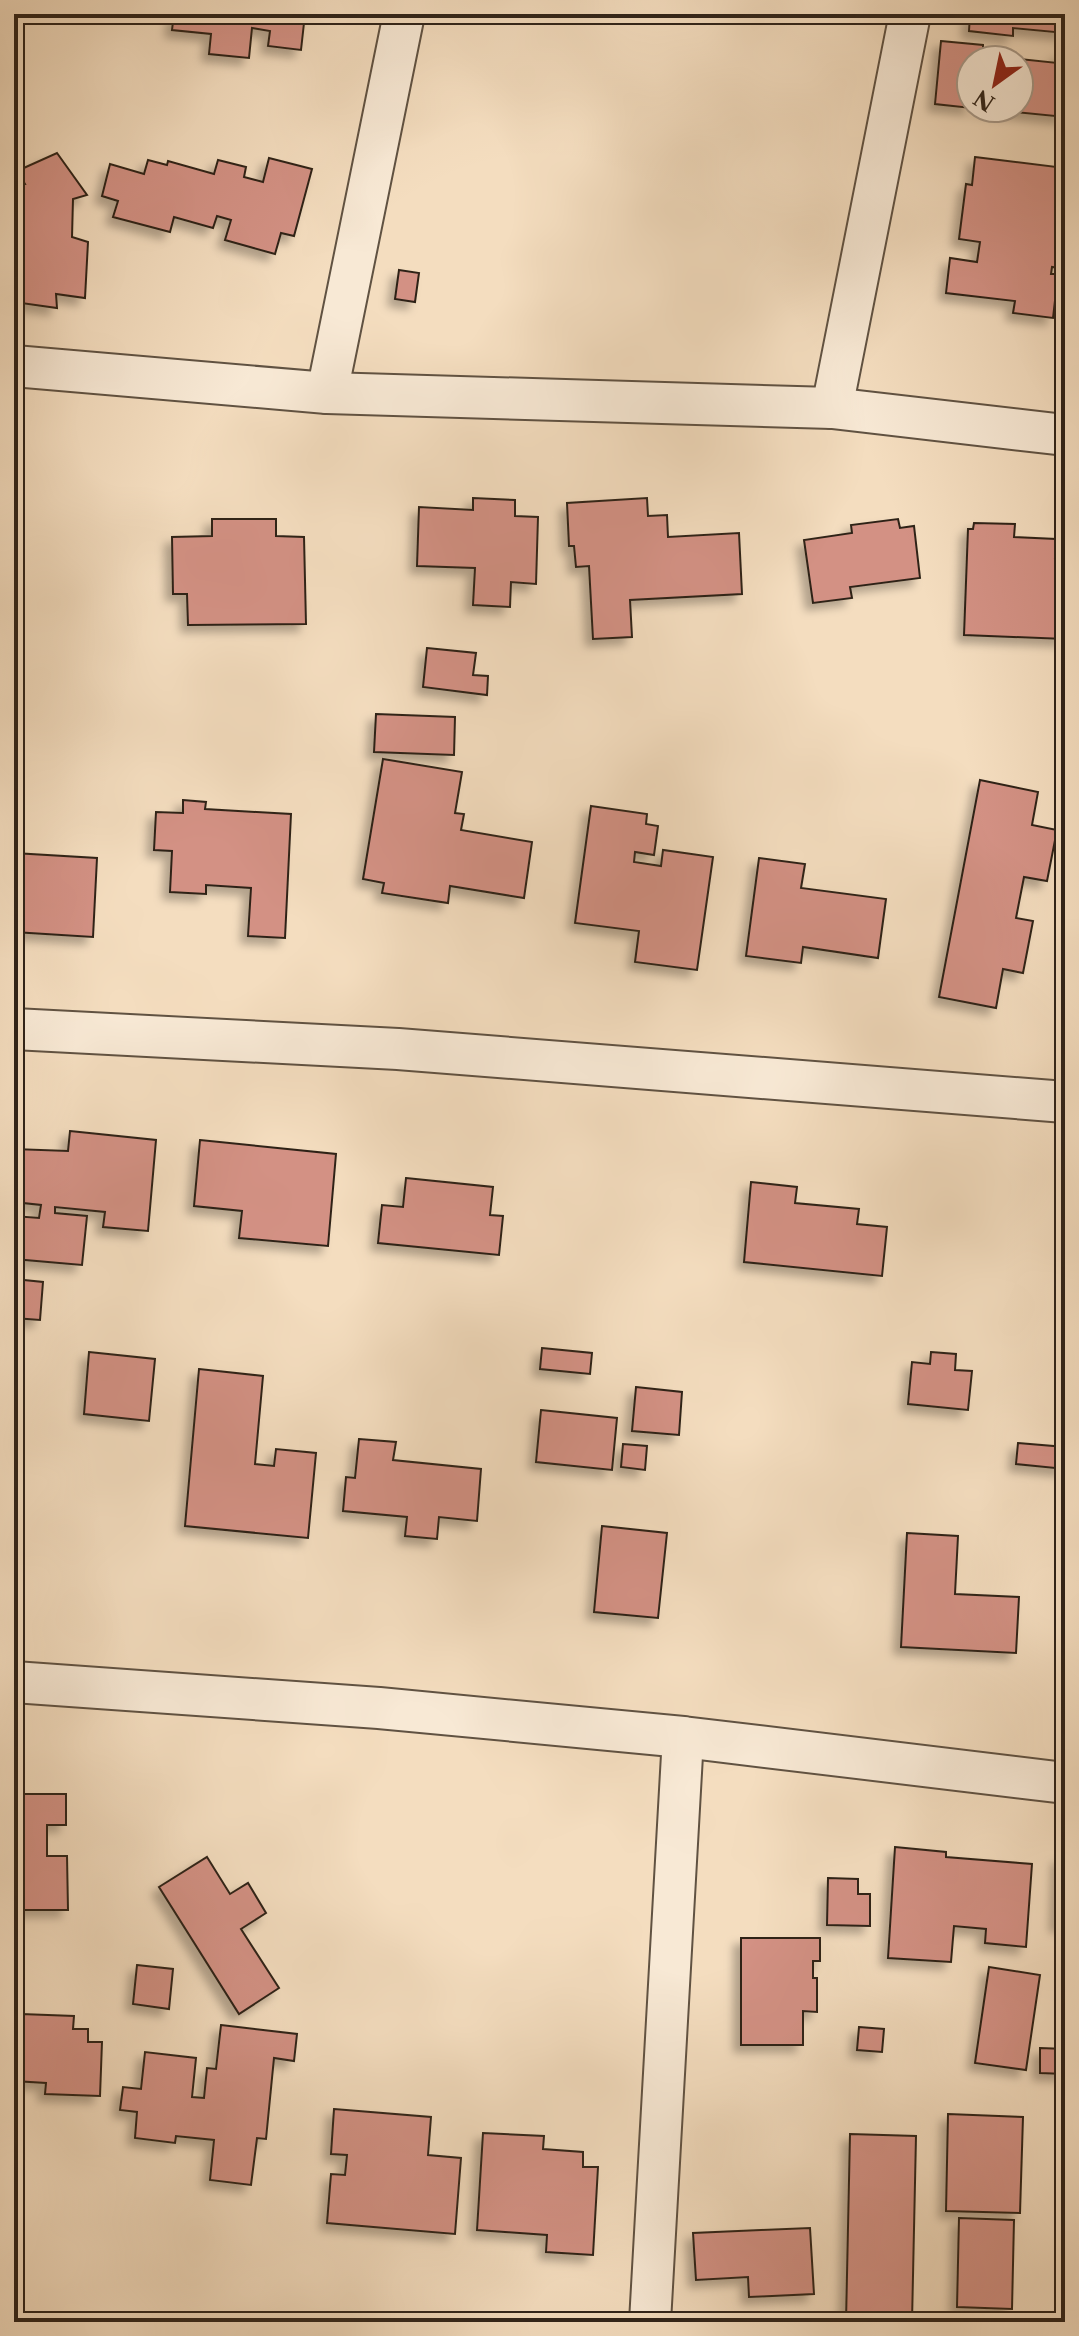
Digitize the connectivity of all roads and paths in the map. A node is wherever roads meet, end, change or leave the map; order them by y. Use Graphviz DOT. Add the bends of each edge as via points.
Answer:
graph roads {
  1 [pos="404,14"];
  2 [pos="910,14"];
  3 [pos="14,366"];
  4 [pos="327,393"];
  5 [pos="832,408"];
  6 [pos="1065,435"];
  7 [pos="14,1029"];
  8 [pos="1065,1102"];
  9 [pos="14,1682"];
  10 [pos="683,1737"];
  11 [pos="1065,1783"];
  12 [pos="650,2322"];
  1 -- 4 [label="street"];
  2 -- 5 [label="street"];
  3 -- 4 [label="street"];
  4 -- 5 [label="street"];
  5 -- 6 [label="street"];
  7 -- 8 [label="street" via="398,1049"];
  9 -- 10 [label="street"];
  10 -- 11 [label="street"];
  10 -- 12 [label="street"];
}
